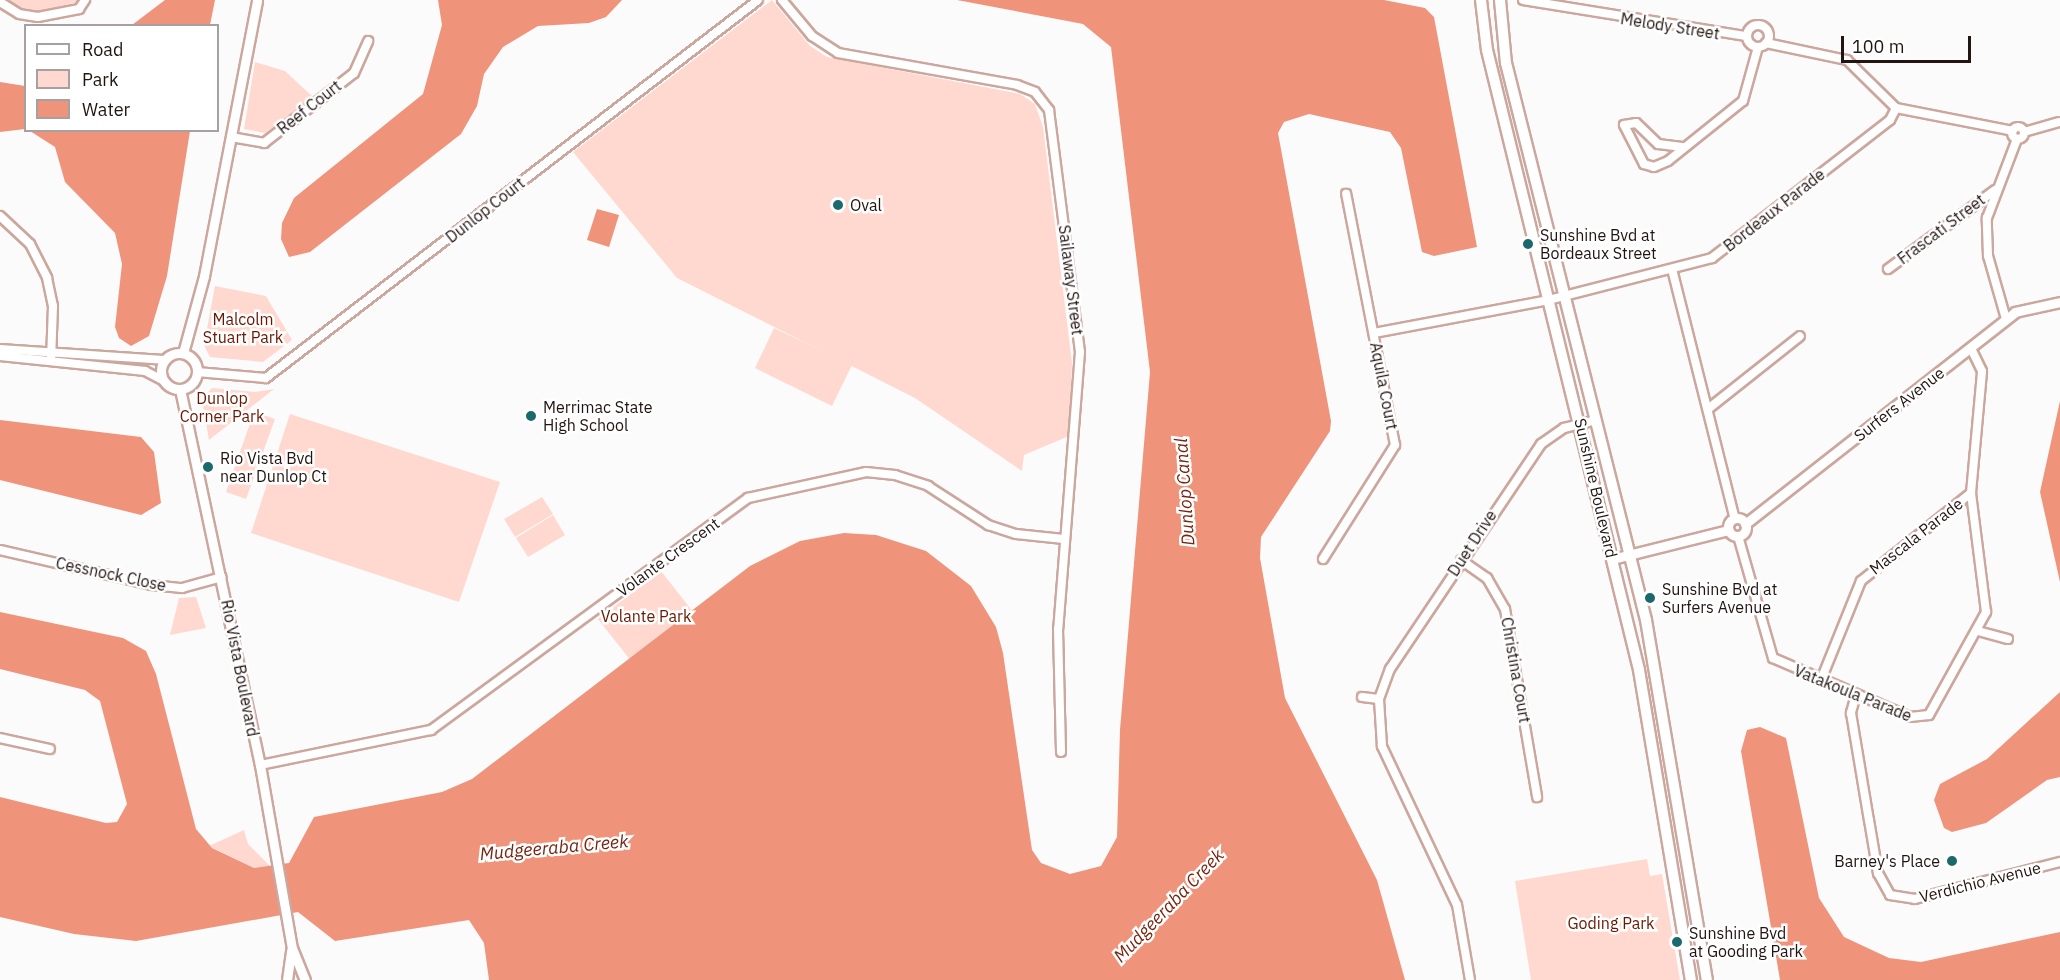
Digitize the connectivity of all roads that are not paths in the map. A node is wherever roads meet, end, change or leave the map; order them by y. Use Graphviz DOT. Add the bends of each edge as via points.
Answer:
graph roads {
  1 [pos="86,0"];
  2 [pos="252,0"];
  3 [pos="257,0"];
  4 [pos="758,0"];
  5 [pos="782,0"];
  6 [pos="1481,0"];
  7 [pos="1500,0"];
  8 [pos="1522,0"];
  9 [pos="0,2"];
  10 [pos="251,27"];
  11 [pos="1746,36"];
  12 [pos="368,41"];
  13 [pos="1766,43"];
  14 [pos="1758,47"];
  15 [pos="1896,108"];
  16 [pos="2059,122"];
  17 [pos="2013,131"];
  18 [pos="2024,132"];
  19 [pos="231,137"];
  20 [pos="2017,140"];
  21 [pos="1682,147"];
  22 [pos="1995,190"];
  23 [pos="1346,194"];
  24 [pos="0,216"];
  25 [pos="1888,269"];
  26 [pos="1672,270"];
  27 [pos="1564,296"];
  28 [pos="1549,300"];
  29 [pos="2060,302"];
  30 [pos="2006,319"];
  31 [pos="1374,333"];
  32 [pos="1800,336"];
  33 [pos="52,348"];
  34 [pos="1971,348"];
  35 [pos="0,349"];
  36 [pos="183,353"];
  37 [pos="0,356"];
  38 [pos="51,360"];
  39 [pos="164,360"];
  40 [pos="197,372"];
  41 [pos="163,380"];
  42 [pos="180,389"];
  43 [pos="1708,409"];
  44 [pos="1596,420"];
  45 [pos="1581,424"];
  46 [pos="1971,493"];
  47 [pos="1735,519"];
  48 [pos="1745,524"];
  49 [pos="1728,530"];
  50 [pos="1738,536"];
  51 [pos="1064,539"];
  52 [pos="0,550"];
  53 [pos="1630,555"];
  54 [pos="1323,559"];
  55 [pos="1612,559"];
  56 [pos="1461,560"];
  57 [pos="222,577"];
  58 [pos="1978,631"];
  59 [pos="2008,639"];
  60 [pos="1821,680"];
  61 [pos="1856,695"];
  62 [pos="1362,697"];
  63 [pos="1379,699"];
  64 [pos="0,738"];
  65 [pos="50,749"];
  66 [pos="1061,752"];
  67 [pos="260,765"];
  68 [pos="1537,797"];
  69 [pos="2060,862"];
  70 [pos="292,948"];
  71 [pos="287,980"];
  72 [pos="305,980"];
  73 [pos="1470,980"];
  74 [pos="1691,980"];
  75 [pos="1707,980"];
  1 -- 9 [label="street" via="79,9 38,17 19,14"];
  2 -- 10 [label="street"];
  3 -- 10 [label="street"];
  4 -- 40 [label="street, Dunlop Court" via="266,378"];
  5 -- 51 [label="street, Sailaway Street" via="812,36 838,53 1017,84 1035,92 1049,110 1080,352"];
  6 -- 28 [label="main road, Sunshine Boulevard" via="1487,50"];
  7 -- 27 [label="main road, Sunshine Boulevard" via="1506,63"];
  8 -- 11 [label="street, Melody Street"];
  10 -- 19 [label="street"];
  11 -- 13 [label="street" via="1752,26 1762,26 1769,33"];
  11 -- 14 [label="street"];
  12 -- 19 [label="street, Reef Court" via="354,73 264,143"];
  13 -- 14 [label="street"];
  13 -- 15 [label="street" via="1847,60"];
  14 -- 21 [label="street" via="1743,101"];
  15 -- 17 [label="street"];
  15 -- 26 [label="street, Bordeaux Parade" via="1890,120 1720,252"];
  16 -- 18 [label="street"];
  17 -- 18 [label="street"];
  17 -- 20 [label="street"];
  18 -- 20 [label="street"];
  19 -- 36 [label="street" via="204,276"];
  20 -- 22 [label="street"];
  21 -- 21 [label="street" via="1654,167 1644,164 1624,125 1636,123 1658,144"];
  22 -- 25 [label="street, Frascati Street"];
  22 -- 30 [label="street" via="1986,244"];
  23 -- 31 [label="street, Aquila Court"];
  24 -- 33 [label="street" via="25,238 43,267 53,306"];
  26 -- 27 [label="street, Bordeaux Parade"];
  26 -- 43 [label="street"];
  27 -- 28 [label="street, Bordeaux Parade"];
  27 -- 44 [label="main road, Sunshine Boulevard"];
  28 -- 31 [label="street, Bordeaux Parade"];
  28 -- 45 [label="main road, Sunshine Boulevard"];
  29 -- 30 [label="street, Surfers Avenue" via="2022,308"];
  30 -- 34 [label="street, Surfers Avenue"];
  31 -- 54 [label="street, Aquila Court" via="1395,445"];
  32 -- 43 [label="street"];
  33 -- 35 [label="street"];
  33 -- 38 [label="street"];
  33 -- 39 [label="street"];
  34 -- 46 [label="street, Vatakoula Parade" via="1982,371"];
  34 -- 48 [label="street, Surfers Avenue"];
  36 -- 39 [label="street"];
  36 -- 40 [label="street" via="194,360"];
  37 -- 38 [label="street"];
  38 -- 41 [label="street" via="145,371"];
  39 -- 41 [label="street"];
  40 -- 42 [label="street" via="192,384"];
  41 -- 42 [label="street"];
  42 -- 57 [label="street, Rio Vista Boulevard"];
  43 -- 47 [label="street"];
  44 -- 45 [label="street, Duet Drive"];
  44 -- 53 [label="main road, Sunshine Boulevard"];
  45 -- 55 [label="main road, Sunshine Boulevard"];
  45 -- 56 [label="street, Duet Drive" via="1540,444"];
  46 -- 58 [label="street, Vatakoula Parade" via="1986,603"];
  46 -- 60 [label="street, Mascala Parade" via="1861,581"];
  47 -- 48 [label="street"];
  47 -- 49 [label="street"];
  48 -- 50 [label="street"];
  49 -- 50 [label="street"];
  49 -- 53 [label="street"];
  50 -- 60 [label="street, Vatakoula Parade" via="1767,650 1781,664"];
  51 -- 66 [label="street, Sailaway Street" via="1057,692"];
  51 -- 67 [label="street, Volante Crescent" via="1016,534 988,525 928,486 895,475 866,472 748,498 431,730"];
  52 -- 57 [label="street, Cessnock Close" via="152,585 182,588"];
  53 -- 55 [label="street"];
  53 -- 75 [label="main road, Sunshine Boulevard"];
  55 -- 74 [label="main road, Sunshine Boulevard" via="1638,670"];
  56 -- 63 [label="street, Duet Drive" via="1390,669"];
  56 -- 68 [label="street, Christina Court" via="1487,578 1505,609"];
  57 -- 67 [label="street, Rio Vista Boulevard"];
  58 -- 59 [label="street"];
  58 -- 61 [label="street, Vatakoula Parade" via="1929,715 1910,717"];
  60 -- 61 [label="street, Vatakoula Parade"];
  61 -- 69 [label="street, Verdichio Avenue" via="1851,713 1878,873 1890,895 1915,898"];
  62 -- 63 [label="street"];
  63 -- 73 [label="street, Duet Drive" via="1382,746 1457,905"];
  64 -- 65 [label="street"];
  67 -- 70 [label="street, Rio Vista Boulevard"];
  70 -- 71 [label="street, Rio Vista Boulevard"];
  70 -- 72 [label="street, Rio Vista Boulevard"];
}
